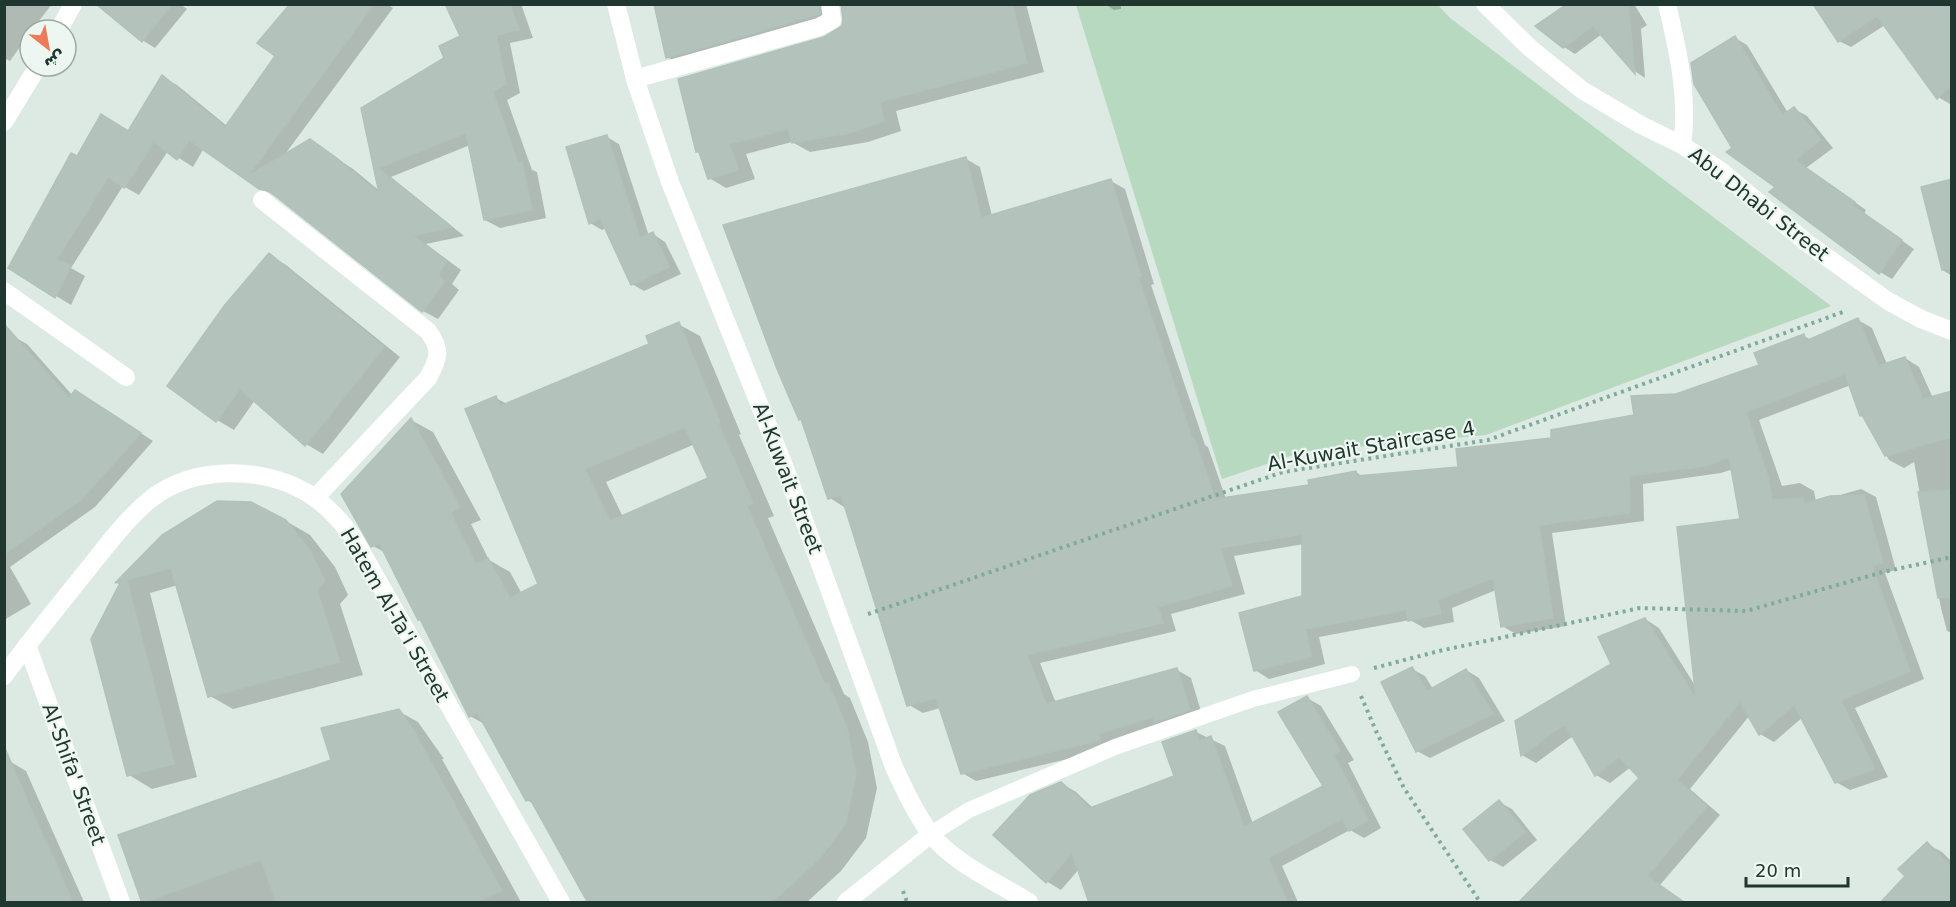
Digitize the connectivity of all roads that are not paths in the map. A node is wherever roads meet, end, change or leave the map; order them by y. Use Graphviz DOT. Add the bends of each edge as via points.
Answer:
graph roads {
  1 [pos="73,4"];
  2 [pos="616,4"];
  3 [pos="831,4"];
  4 [pos="1485,4"];
  5 [pos="1667,4"];
  6 [pos="65,18"];
  7 [pos="31,78"];
  8 [pos="635,79"];
  9 [pos="4,122"];
  10 [pos="1682,145"];
  11 [pos="262,200"];
  12 [pos="4,291"];
  13 [pos="1952,331"];
  14 [pos="126,377"];
  15 [pos="315,498"];
  16 [pos="27,645"];
  17 [pos="1352,674"];
  18 [pos="4,676"];
  19 [pos="931,834"];
  20 [pos="121,903"];
  21 [pos="561,903"];
  22 [pos="846,903"];
  23 [pos="1029,903"];
  1 -- 6 [label="street"];
  2 -- 8 [label="street, Al-Kuwait Street"];
  3 -- 8 [label="street" via="832,20 819,27"];
  4 -- 10 [label="street, Abu Dhabi Street" via="1530,48 1582,90"];
  5 -- 10 [label="street" via="1683,86"];
  7 -- 9 [label="street"];
  8 -- 19 [label="street, Al-Kuwait Street" via="670,182 785,468 894,767"];
  10 -- 13 [label="street, Abu Dhabi Street" via="1888,301"];
  11 -- 15 [label="street" via="428,331 439,352 428,378"];
  12 -- 14 [label="street"];
  15 -- 16 [label="street, Hatem Al-Ta'i Street" via="269,477 244,474 212,475 182,483 154,497 129,518"];
  15 -- 21 [label="street, Hatem Al-Ta'i Street" via="336,515 353,537"];
  16 -- 18 [label="street, Hatem Al-Ta'i Street"];
  16 -- 20 [label="street, Al-Shifa' Street"];
  17 -- 19 [label="lane" via="1253,699 1114,747 969,810"];
  19 -- 22 [label="street"];
  19 -- 23 [label="street, Al-Kuwait Street" via="958,859"];
}
